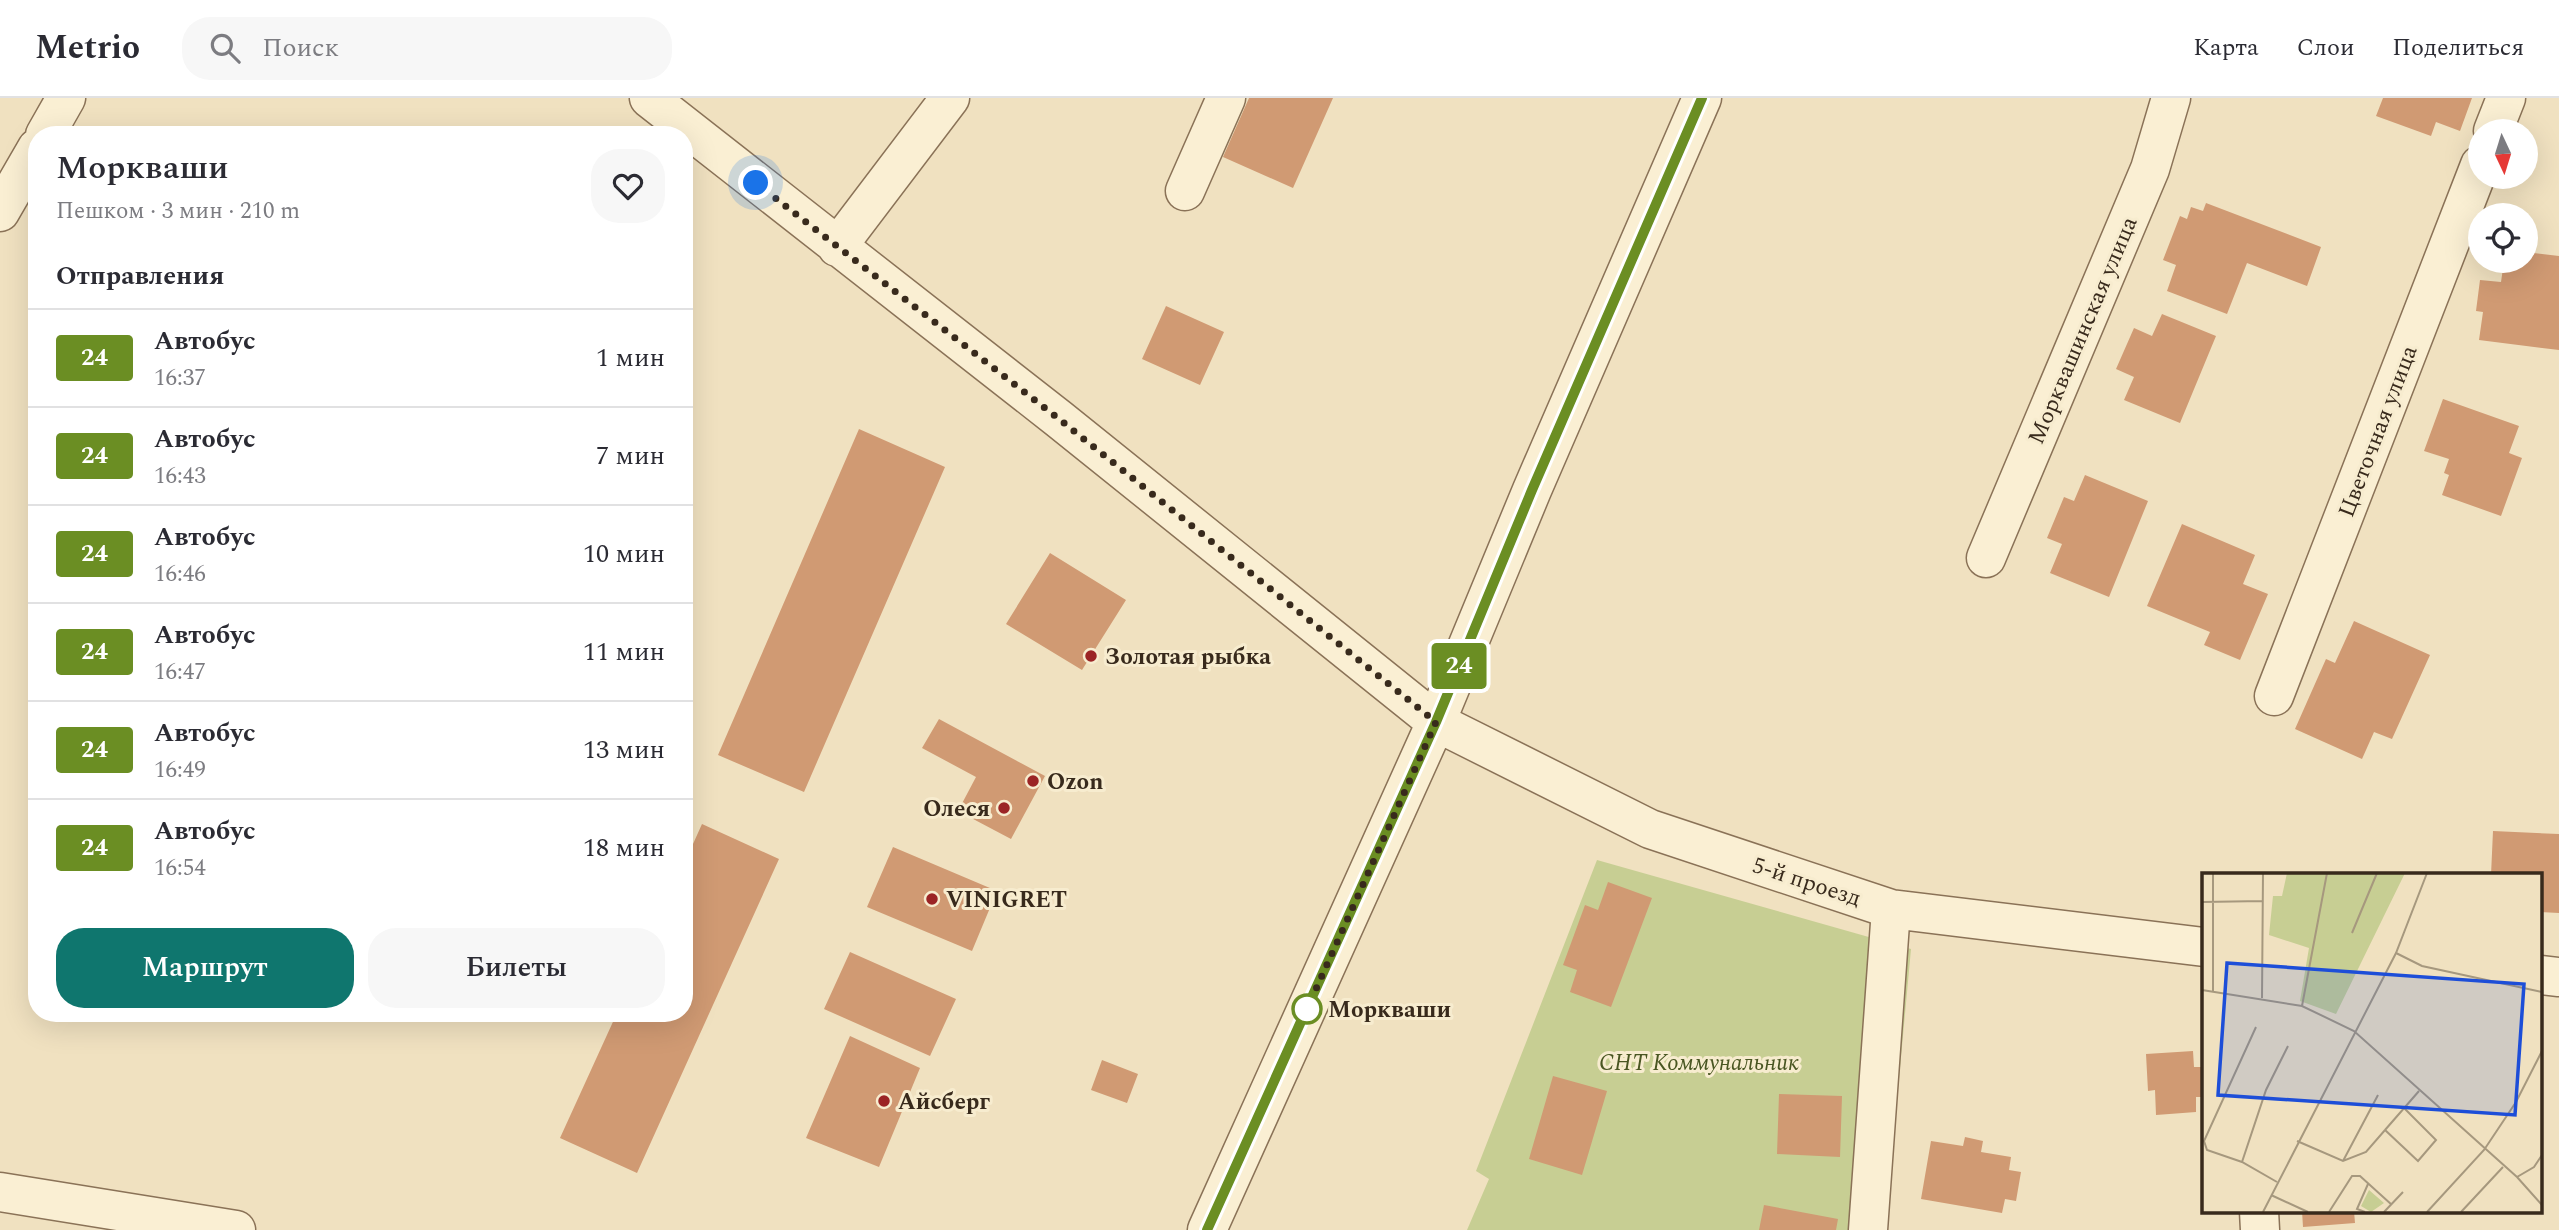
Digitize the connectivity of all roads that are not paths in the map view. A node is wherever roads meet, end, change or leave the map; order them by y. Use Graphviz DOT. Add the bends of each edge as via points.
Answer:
graph roads {
  1 [pos="66,98"];
  2 [pos="649,98"];
  3 [pos="950,98"];
  4 [pos="1226,98"];
  5 [pos="1702,98"];
  6 [pos="2171,98"];
  7 [pos="2506,98"];
  8 [pos="2498,119"];
  9 [pos="50,126"];
  10 [pos="684,126"];
  11 [pos="693,133"];
  12 [pos="28,164"];
  13 [pos="2471,189"];
  14 [pos="1185,191"];
  15 [pos="0,212"];
  16 [pos="837,247"];
  17 [pos="1986,558"];
  18 [pos="2274,696"];
  19 [pos="1436,722"];
  20 [pos="1891,909"];
  21 [pos="2202,947"];
  22 [pos="0,1192"];
  23 [pos="2259,1212"];
  24 [pos="236,1230"];
  25 [pos="1207,1230"];
  26 [pos="1868,1230"];
  27 [pos="2260,1230"];
  1 -- 9 [label="street"];
  2 -- 10 [label="street, 5-й проезд"];
  3 -- 16 [label="street"];
  4 -- 14 [label="street"];
  5 -- 19 [label="street"];
  6 -- 17 [label="street, Морквашинская улица" via="2150,169"];
  7 -- 8 [label="street"];
  11 -- 16 [label="street, 5-й проезд"];
  12 -- 15 [label="street"];
  13 -- 18 [label="street, Цветочная улица"];
  16 -- 19 [label="street, 5-й проезд"];
  19 -- 20 [label="street, 5-й проезд" via="1650,829"];
  19 -- 25 [label="street"];
  20 -- 21 [label="street, 5-й проезд"];
  20 -- 26 [label="street"];
  22 -- 24 [label="street"];
  23 -- 27 [label="street"];
}
